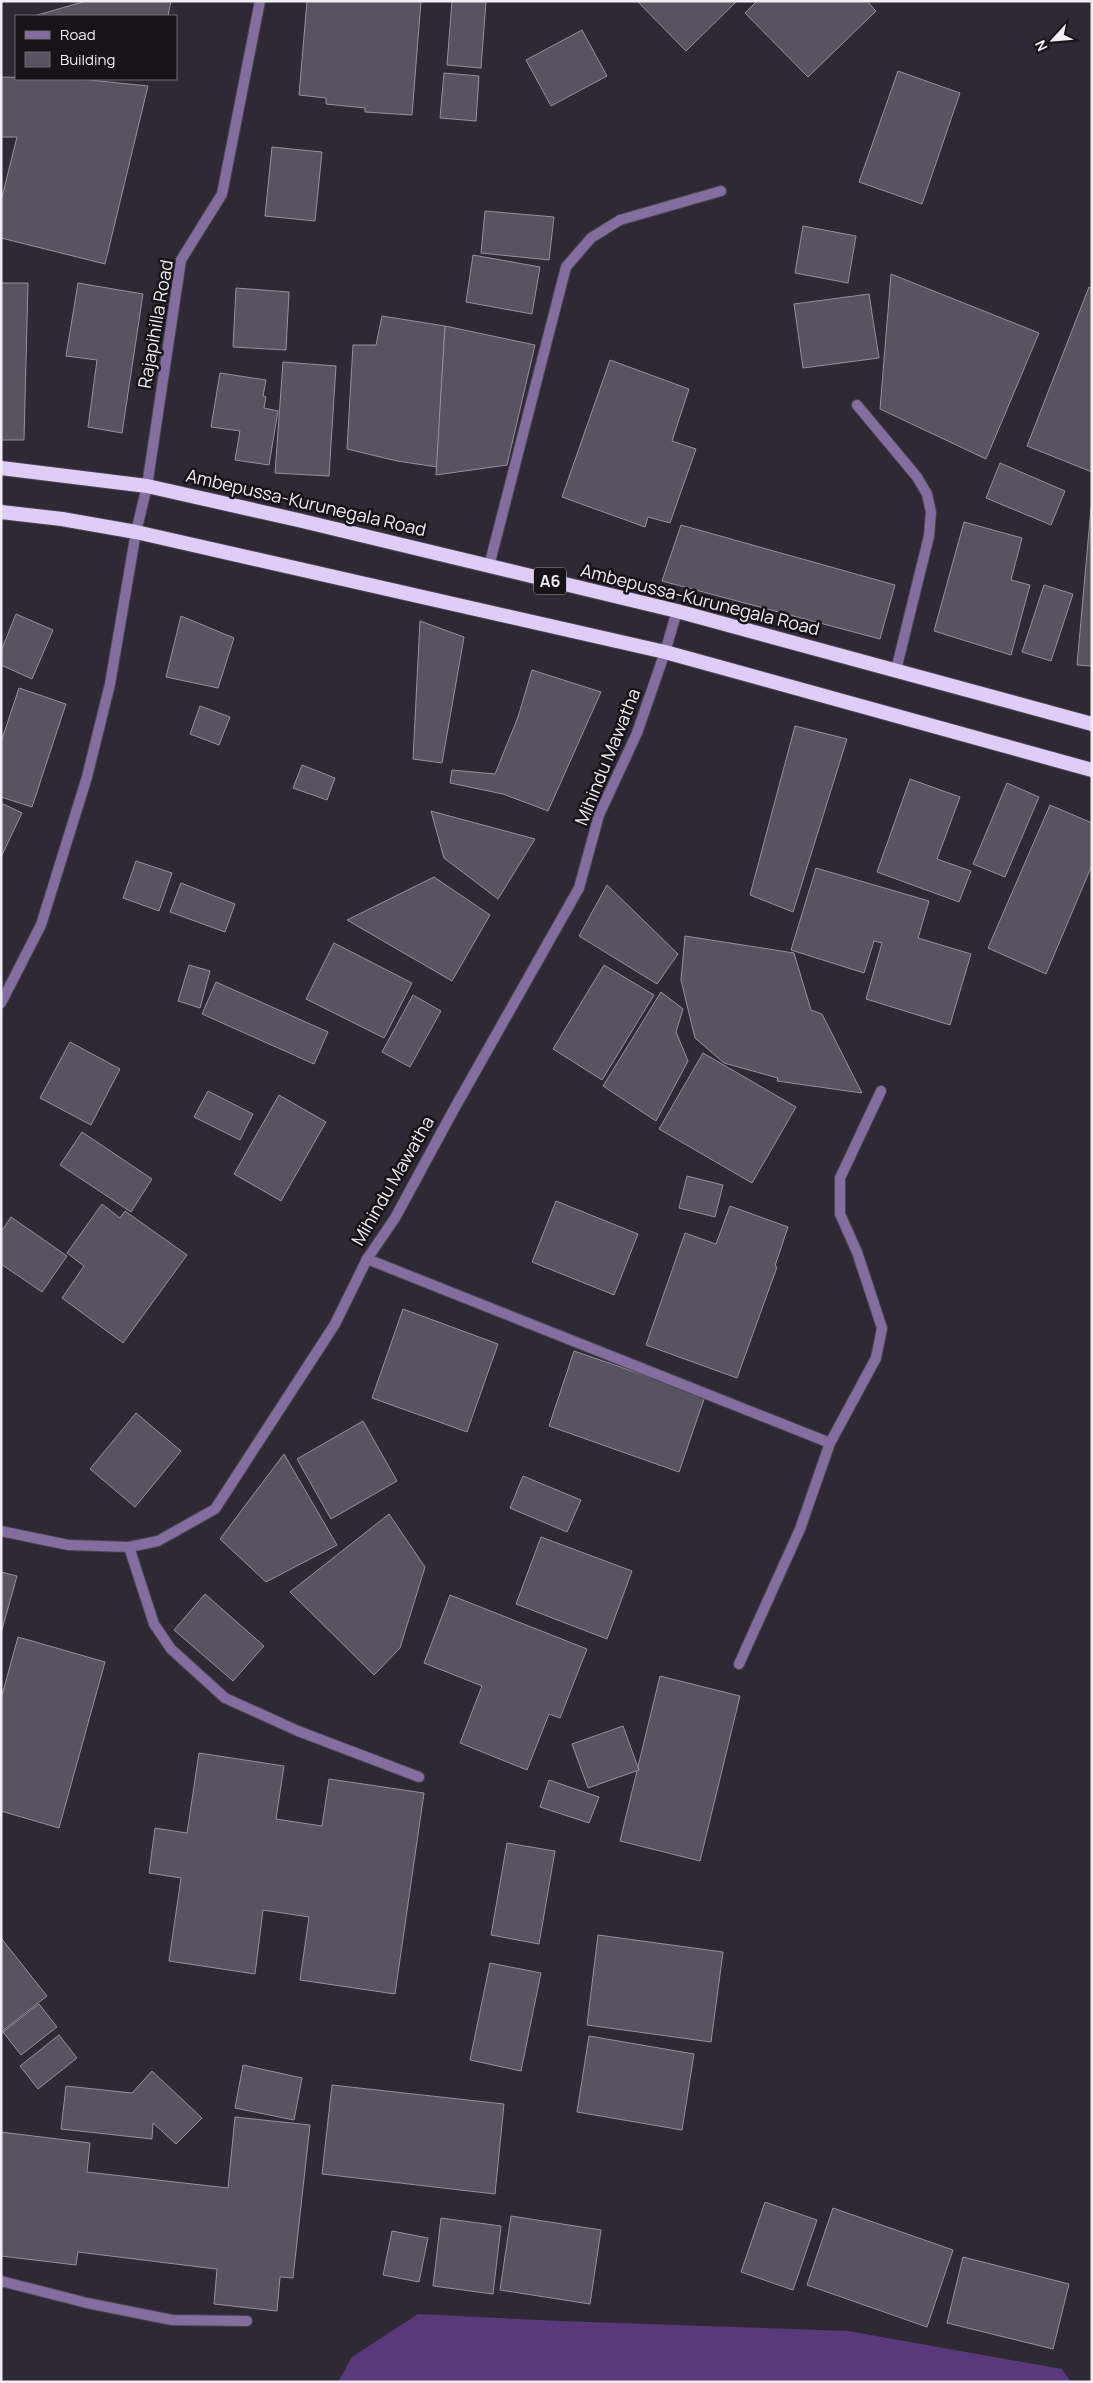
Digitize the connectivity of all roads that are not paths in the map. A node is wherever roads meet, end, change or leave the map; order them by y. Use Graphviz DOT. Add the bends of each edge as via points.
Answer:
graph roads {
  1 [pos="260,1"];
  2 [pos="722,191"];
  3 [pos="857,405"];
  4 [pos="1,468"];
  5 [pos="147,486"];
  6 [pos="1,512"];
  7 [pos="136,532"];
  8 [pos="489,566"];
  9 [pos="677,611"];
  10 [pos="665,652"];
  11 [pos="896,670"];
  12 [pos="1092,724"];
  13 [pos="1092,770"];
  14 [pos="1,1003"];
  15 [pos="881,1091"];
  16 [pos="367,1259"];
  17 [pos="830,1443"];
  18 [pos="1,1531"];
  19 [pos="129,1547"];
  20 [pos="739,1664"];
  21 [pos="419,1777"];
  22 [pos="1,2281"];
  23 [pos="247,2322"];
  1 -- 5 [label="street, Rajapihilla Road" via="222,194 181,260"];
  2 -- 8 [label="street" via="620,220 591,238 566,267"];
  3 -- 11 [label="street" via="916,477 927,494 931,512 929,536"];
  4 -- 5 [label="highway, Ambepussa-Kurunegala Road / A6"];
  5 -- 7 [label="street, Rajapihilla Road"];
  5 -- 8 [label="highway, Ambepussa-Kurunegala Road / A6"];
  6 -- 7 [label="highway"];
  7 -- 10 [label="highway"];
  7 -- 14 [label="street, Rajapihilla Road" via="110,684 88,777 41,925"];
  8 -- 9 [label="highway, Ambepussa-Kurunegala Road / A6"];
  9 -- 10 [label="street, Mihindu Mawatha"];
  9 -- 11 [label="highway, Ambepussa-Kurunegala Road / A6"];
  10 -- 13 [label="highway"];
  10 -- 16 [label="street, Mihindu Mawatha" via="636,734 599,815 579,888 395,1218"];
  11 -- 12 [label="highway, Ambepussa-Kurunegala Road / A6"];
  15 -- 17 [label="street" via="840,1178 840,1214 858,1252 882,1328 876,1358"];
  16 -- 17 [label="street"];
  16 -- 19 [label="street, Mihindu Mawatha" via="335,1324 215,1509 158,1541"];
  17 -- 20 [label="street" via="800,1529"];
  18 -- 19 [label="street, Mihindu Mawatha" via="68,1546"];
  19 -- 21 [label="street" via="154,1624 171,1649 225,1698 298,1731"];
  22 -- 23 [label="street" via="172,2320"];
}
